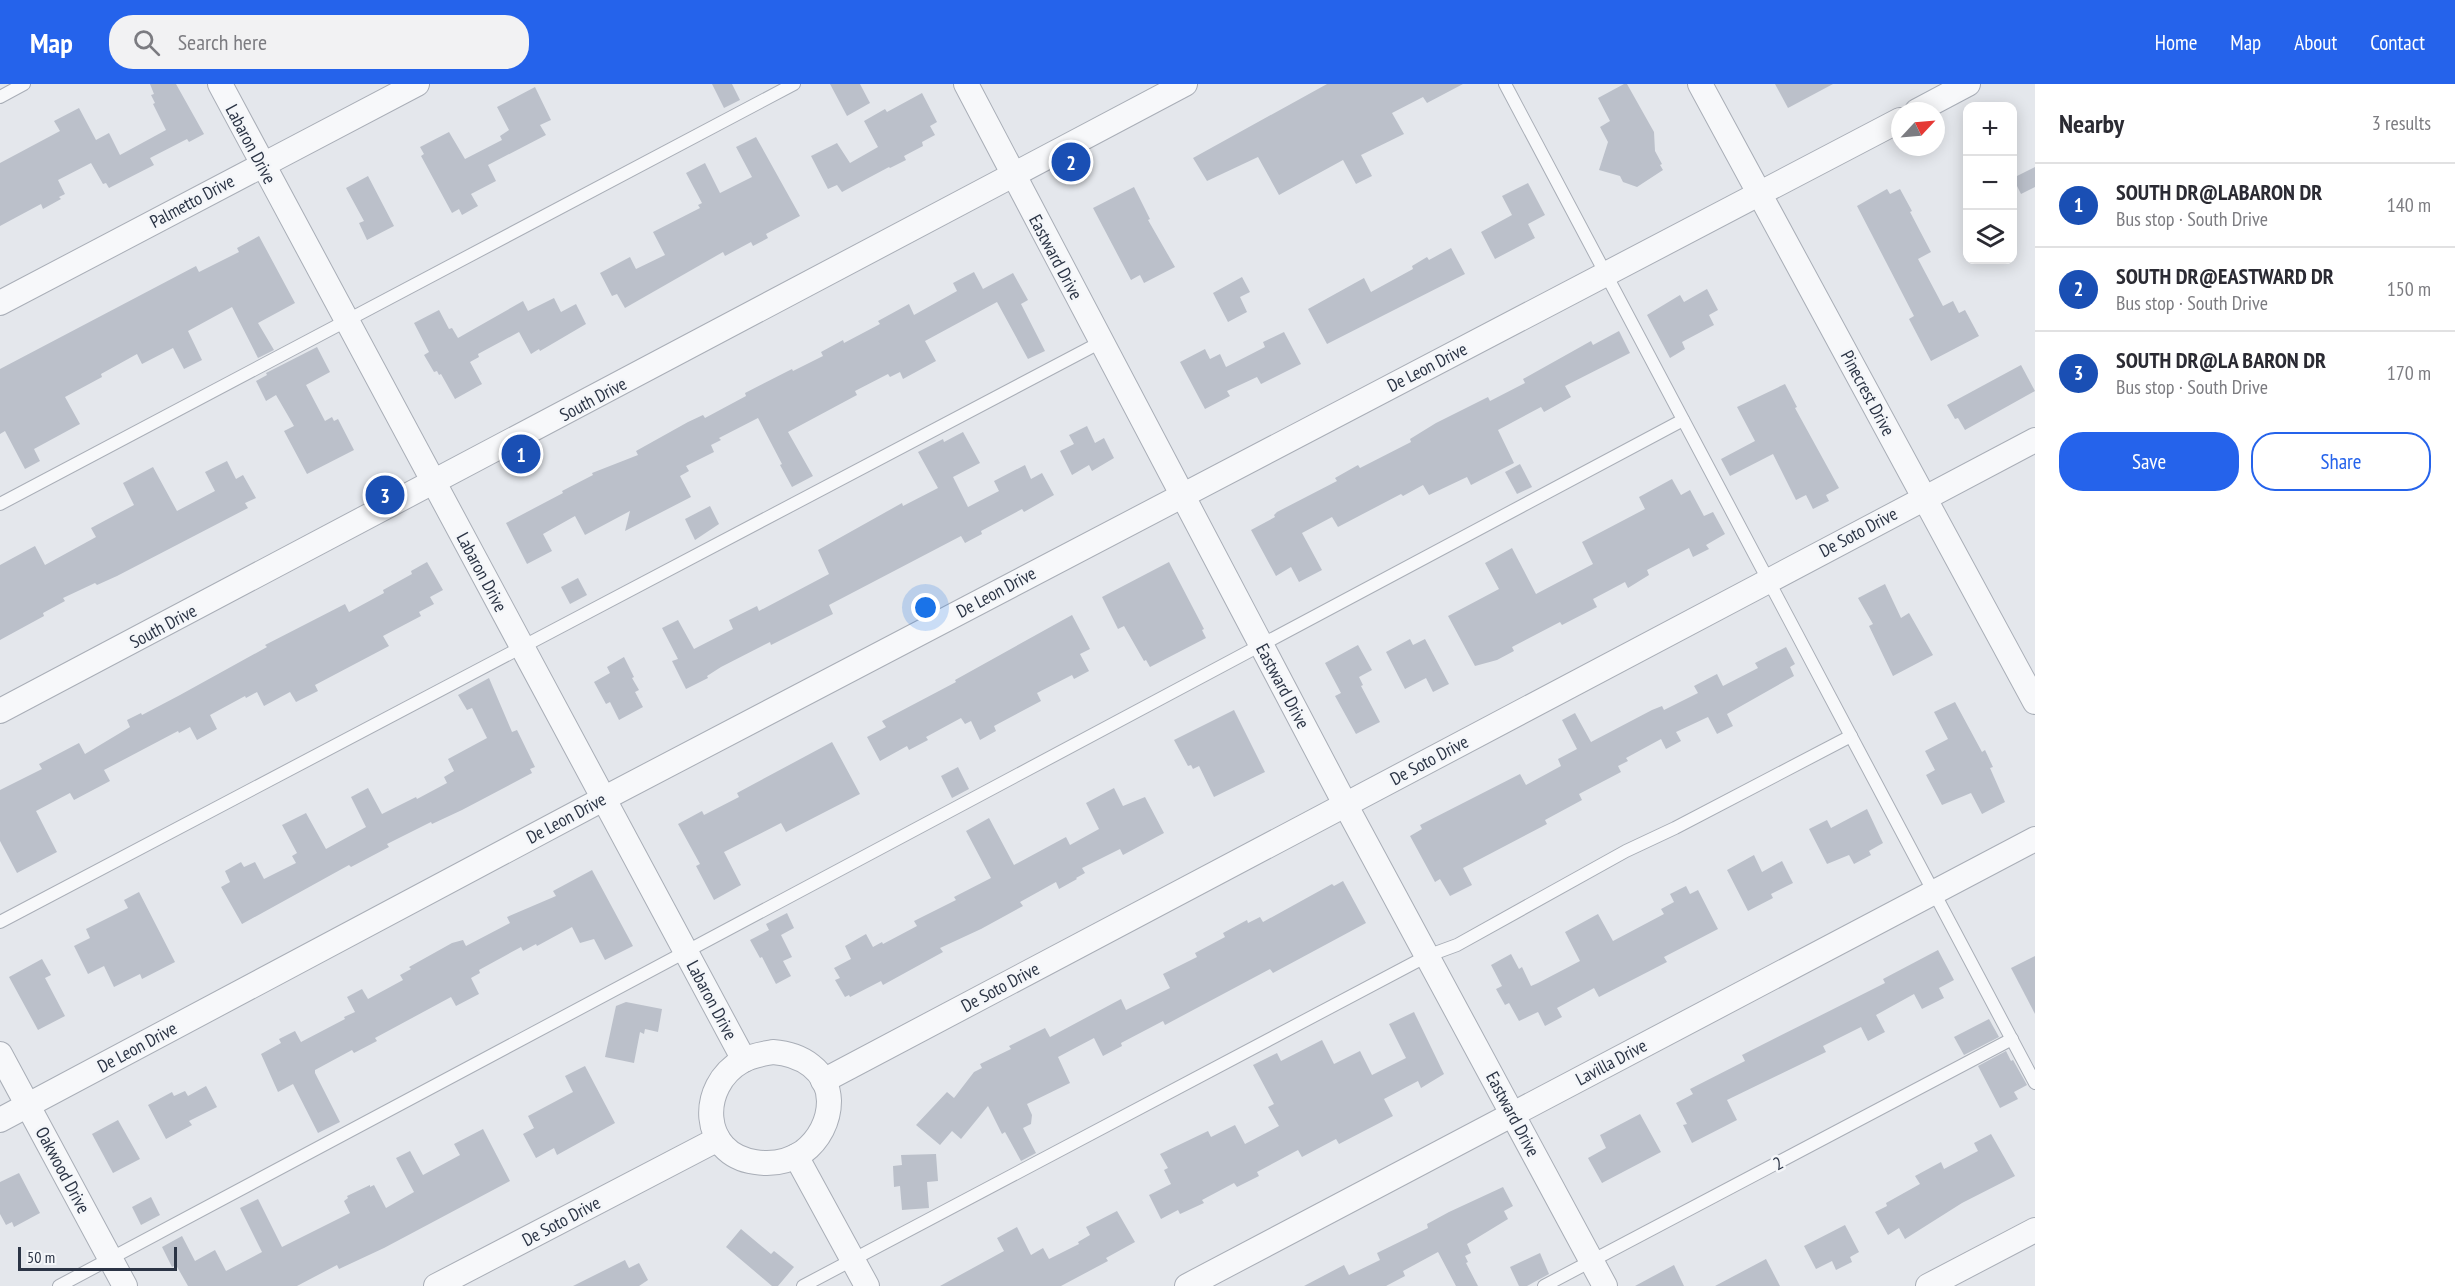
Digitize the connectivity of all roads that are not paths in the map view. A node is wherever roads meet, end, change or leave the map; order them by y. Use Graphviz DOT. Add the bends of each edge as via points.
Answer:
graph roads {
  1 [pos="24,84"];
  2 [pos="220,84"];
  3 [pos="417,84"];
  4 [pos="794,84"];
  5 [pos="966,84"];
  6 [pos="1185,84"];
  7 [pos="1505,84"];
  8 [pos="1700,84"];
  9 [pos="1968,84"];
  10 [pos="0,97"];
  11 [pos="1934,102"];
  12 [pos="1891,125"];
  13 [pos="262,164"];
  14 [pos="1013,176"];
  15 [pos="1761,193"];
  16 [pos="1606,274"];
  17 [pos="0,303"];
  18 [pos="347,321"];
  19 [pos="1101,342"];
  20 [pos="1683,420"];
  21 [pos="2035,440"];
  22 [pos="435,483"];
  23 [pos="1182,494"];
  24 [pos="1925,497"];
  25 [pos="0,504"];
  26 [pos="1769,579"];
  27 [pos="1262,645"];
  28 [pos="522,647"];
  29 [pos="2035,702"];
  30 [pos="0,711"];
  31 [pos="1851,736"];
  32 [pos="603,799"];
  33 [pos="1346,804"];
  34 [pos="2035,839"];
  35 [pos="1934,892"];
  36 [pos="0,922"];
  37 [pos="686,952"];
  38 [pos="1427,956"];
  39 [pos="2012,1039"];
  40 [pos="0,1054"];
  41 [pos="744,1060"];
  42 [pos="824,1081"];
  43 [pos="2035,1083"];
  44 [pos="28,1106"];
  45 [pos="1513,1114"];
  46 [pos="0,1120"];
  47 [pos="718,1139"];
  48 [pos="796,1156"];
  49 [pos="2035,1230"];
  50 [pos="110,1259"];
  51 [pos="852,1260"];
  52 [pos="1592,1261"];
  53 [pos="59,1286"];
  54 [pos="124,1286"];
  55 [pos="436,1286"];
  56 [pos="803,1286"];
  57 [pos="867,1286"];
  58 [pos="1186,1286"];
  59 [pos="1544,1286"];
  60 [pos="1605,1286"];
  61 [pos="1928,1286"];
  1 -- 10 [label="lane"];
  2 -- 13 [label="street, Labaron Drive"];
  3 -- 13 [label="street, Palmetto Drive"];
  4 -- 18 [label="lane"];
  5 -- 14 [label="street, Eastward Drive"];
  6 -- 14 [label="street, South Drive"];
  7 -- 16 [label="lane"];
  8 -- 15 [label="street, Pinecrest Drive"];
  9 -- 11 [label="street"];
  12 -- 15 [label="street, De Leon Drive"];
  13 -- 17 [label="street, Palmetto Drive"];
  13 -- 18 [label="street, Labaron Drive"];
  14 -- 19 [label="street, Eastward Drive"];
  14 -- 22 [label="street, South Drive"];
  15 -- 16 [label="street, De Leon Drive"];
  15 -- 24 [label="street, Pinecrest Drive"];
  16 -- 20 [label="lane"];
  16 -- 23 [label="street, De Leon Drive"];
  18 -- 22 [label="street, Labaron Drive"];
  18 -- 25 [label="lane"];
  19 -- 23 [label="street, Eastward Drive"];
  19 -- 28 [label="lane"];
  20 -- 26 [label="lane"];
  20 -- 27 [label="lane"];
  21 -- 24 [label="street, De Soto Drive"];
  22 -- 28 [label="street, Labaron Drive"];
  22 -- 30 [label="street, South Drive"];
  23 -- 27 [label="street, Eastward Drive"];
  23 -- 32 [label="street, De Leon Drive"];
  24 -- 26 [label="street, De Soto Drive"];
  24 -- 29 [label="street, Pinecrest Drive"];
  26 -- 31 [label="lane"];
  26 -- 33 [label="street, De Soto Drive"];
  27 -- 33 [label="street, Eastward Drive"];
  27 -- 37 [label="lane"];
  28 -- 32 [label="street, Labaron Drive"];
  28 -- 36 [label="lane"];
  31 -- 35 [label="lane"];
  31 -- 38 [label="lane" via="1626,851 1457,945"];
  32 -- 37 [label="street, Labaron Drive"];
  32 -- 44 [label="street, De Leon Drive"];
  33 -- 38 [label="street, Eastward Drive"];
  33 -- 42 [label="street, De Soto Drive"];
  34 -- 35 [label="street, Lavilla Drive"];
  35 -- 39 [label="lane"];
  35 -- 45 [label="street, Lavilla Drive"];
  37 -- 41 [label="street, Labaron Drive"];
  37 -- 50 [label="lane"];
  38 -- 45 [label="street, Eastward Drive"];
  38 -- 51 [label="lane"];
  39 -- 43 [label="lane"];
  39 -- 52 [label="lane, 2"];
  40 -- 44 [label="street, Oakwood Drive"];
  41 -- 42 [label="street" via="760,1054 786,1053 807,1062"];
  41 -- 47 [label="street" via="720,1081 714,1094 711,1122"];
  42 -- 48 [label="street" via="829,1095 825,1125 808,1148"];
  44 -- 46 [label="street, De Leon Drive"];
  44 -- 50 [label="street, Oakwood Drive"];
  45 -- 52 [label="street, Eastward Drive"];
  45 -- 58 [label="street, Lavilla Drive"];
  47 -- 48 [label="street" via="745,1161 767,1164"];
  47 -- 55 [label="street, De Soto Drive"];
  48 -- 51 [label="street"];
  49 -- 61 [label="street"];
  50 -- 53 [label="lane"];
  50 -- 54 [label="street, Oakwood Drive"];
  51 -- 56 [label="lane"];
  51 -- 57 [label="street"];
  52 -- 59 [label="lane, 2"];
  52 -- 60 [label="street, Eastward Drive"];
}
